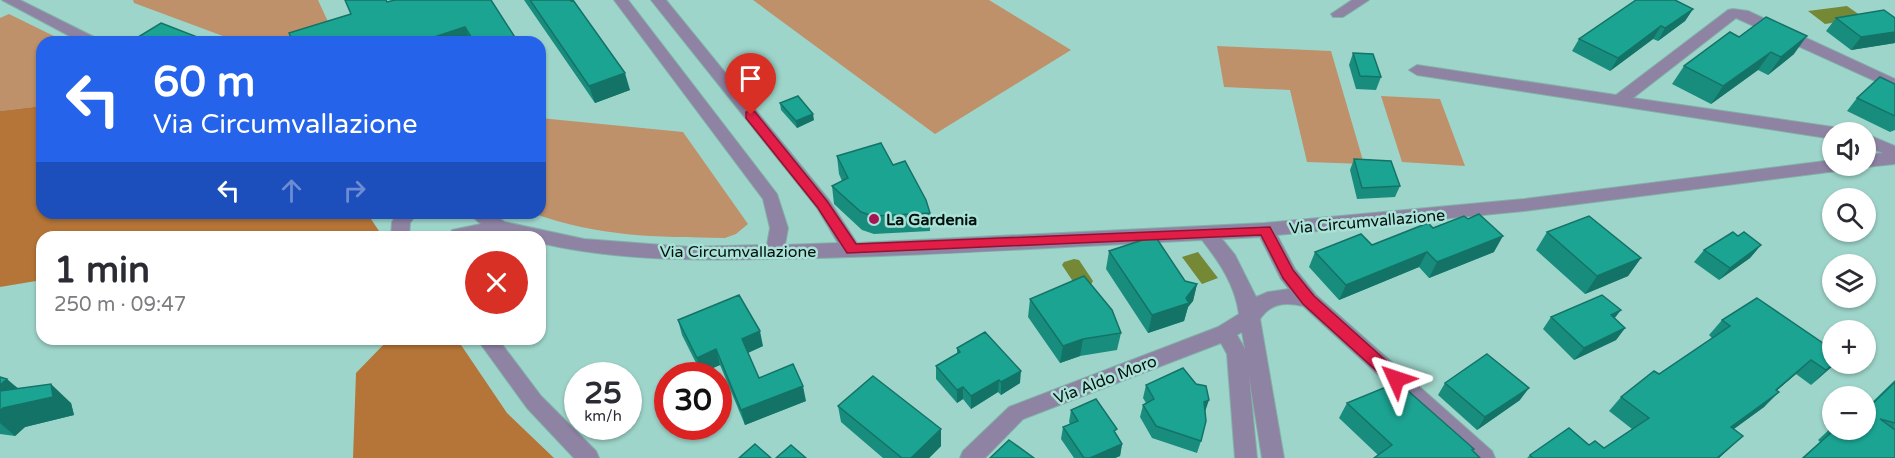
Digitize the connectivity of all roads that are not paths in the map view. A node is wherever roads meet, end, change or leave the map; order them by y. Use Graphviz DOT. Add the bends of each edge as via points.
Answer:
graph roads {
  1 [pos="9,0"];
  2 [pos="621,0"];
  3 [pos="658,0"];
  4 [pos="1362,0"];
  5 [pos="1338,14"];
  6 [pos="81,36"];
  7 [pos="1418,70"];
  8 [pos="1895,85"];
  9 [pos="1618,101"];
  10 [pos="1822,131"];
  11 [pos="1876,144"];
  12 [pos="1895,152"];
  13 [pos="1895,158"];
  14 [pos="1876,160"];
  15 [pos="1822,167"];
  16 [pos="487,219"];
  17 [pos="500,227"];
  18 [pos="1265,230"];
  19 [pos="480,231"];
  20 [pos="518,231"];
  21 [pos="1208,234"];
  22 [pos="546,237"];
  23 [pos="852,250"];
  24 [pos="775,251"];
  25 [pos="1309,300"];
  26 [pos="1251,316"];
  27 [pos="1225,333"];
  28 [pos="491,345"];
  29 [pos="588,458"];
  30 [pos="971,458"];
  31 [pos="1246,458"];
  32 [pos="1273,458"];
  33 [pos="1484,458"];
  1 -- 6 [label="street"];
  2 -- 24 [label="street" via="771,198 779,228"];
  3 -- 23 [label="street" via="823,204"];
  4 -- 5 [label="street"];
  7 -- 9 [label="street"];
  8 -- 9 [label="street" via="1743,14 1733,13"];
  9 -- 10 [label="street"];
  11 -- 12 [label="street"];
  13 -- 14 [label="street"];
  15 -- 18 [label="street, Via Circumvallazione" via="1524,205"];
  16 -- 17 [label="street, Via Circumvallazione"];
  17 -- 19 [label="street, Via Circumvallazione"];
  17 -- 20 [label="street, Via Circumvallazione"];
  18 -- 21 [label="street, Via Circumvallazione"];
  18 -- 25 [label="street" via="1279,259"];
  21 -- 23 [label="street, Via Circumvallazione"];
  21 -- 26 [label="street" via="1228,260"];
  22 -- 24 [label="street, Via Circumvallazione" via="584,246 689,254"];
  23 -- 24 [label="street, Via Circumvallazione"];
  25 -- 26 [label="street, Via Aldo Moro" via="1290,296 1268,298"];
  25 -- 33 [label="street"];
  26 -- 27 [label="street, Via Aldo Moro"];
  26 -- 32 [label="street"];
  27 -- 30 [label="street, Via Aldo Moro" via="1016,413"];
  27 -- 31 [label="street" via="1237,353"];
  28 -- 29 [label="street" via="534,402"];
}
